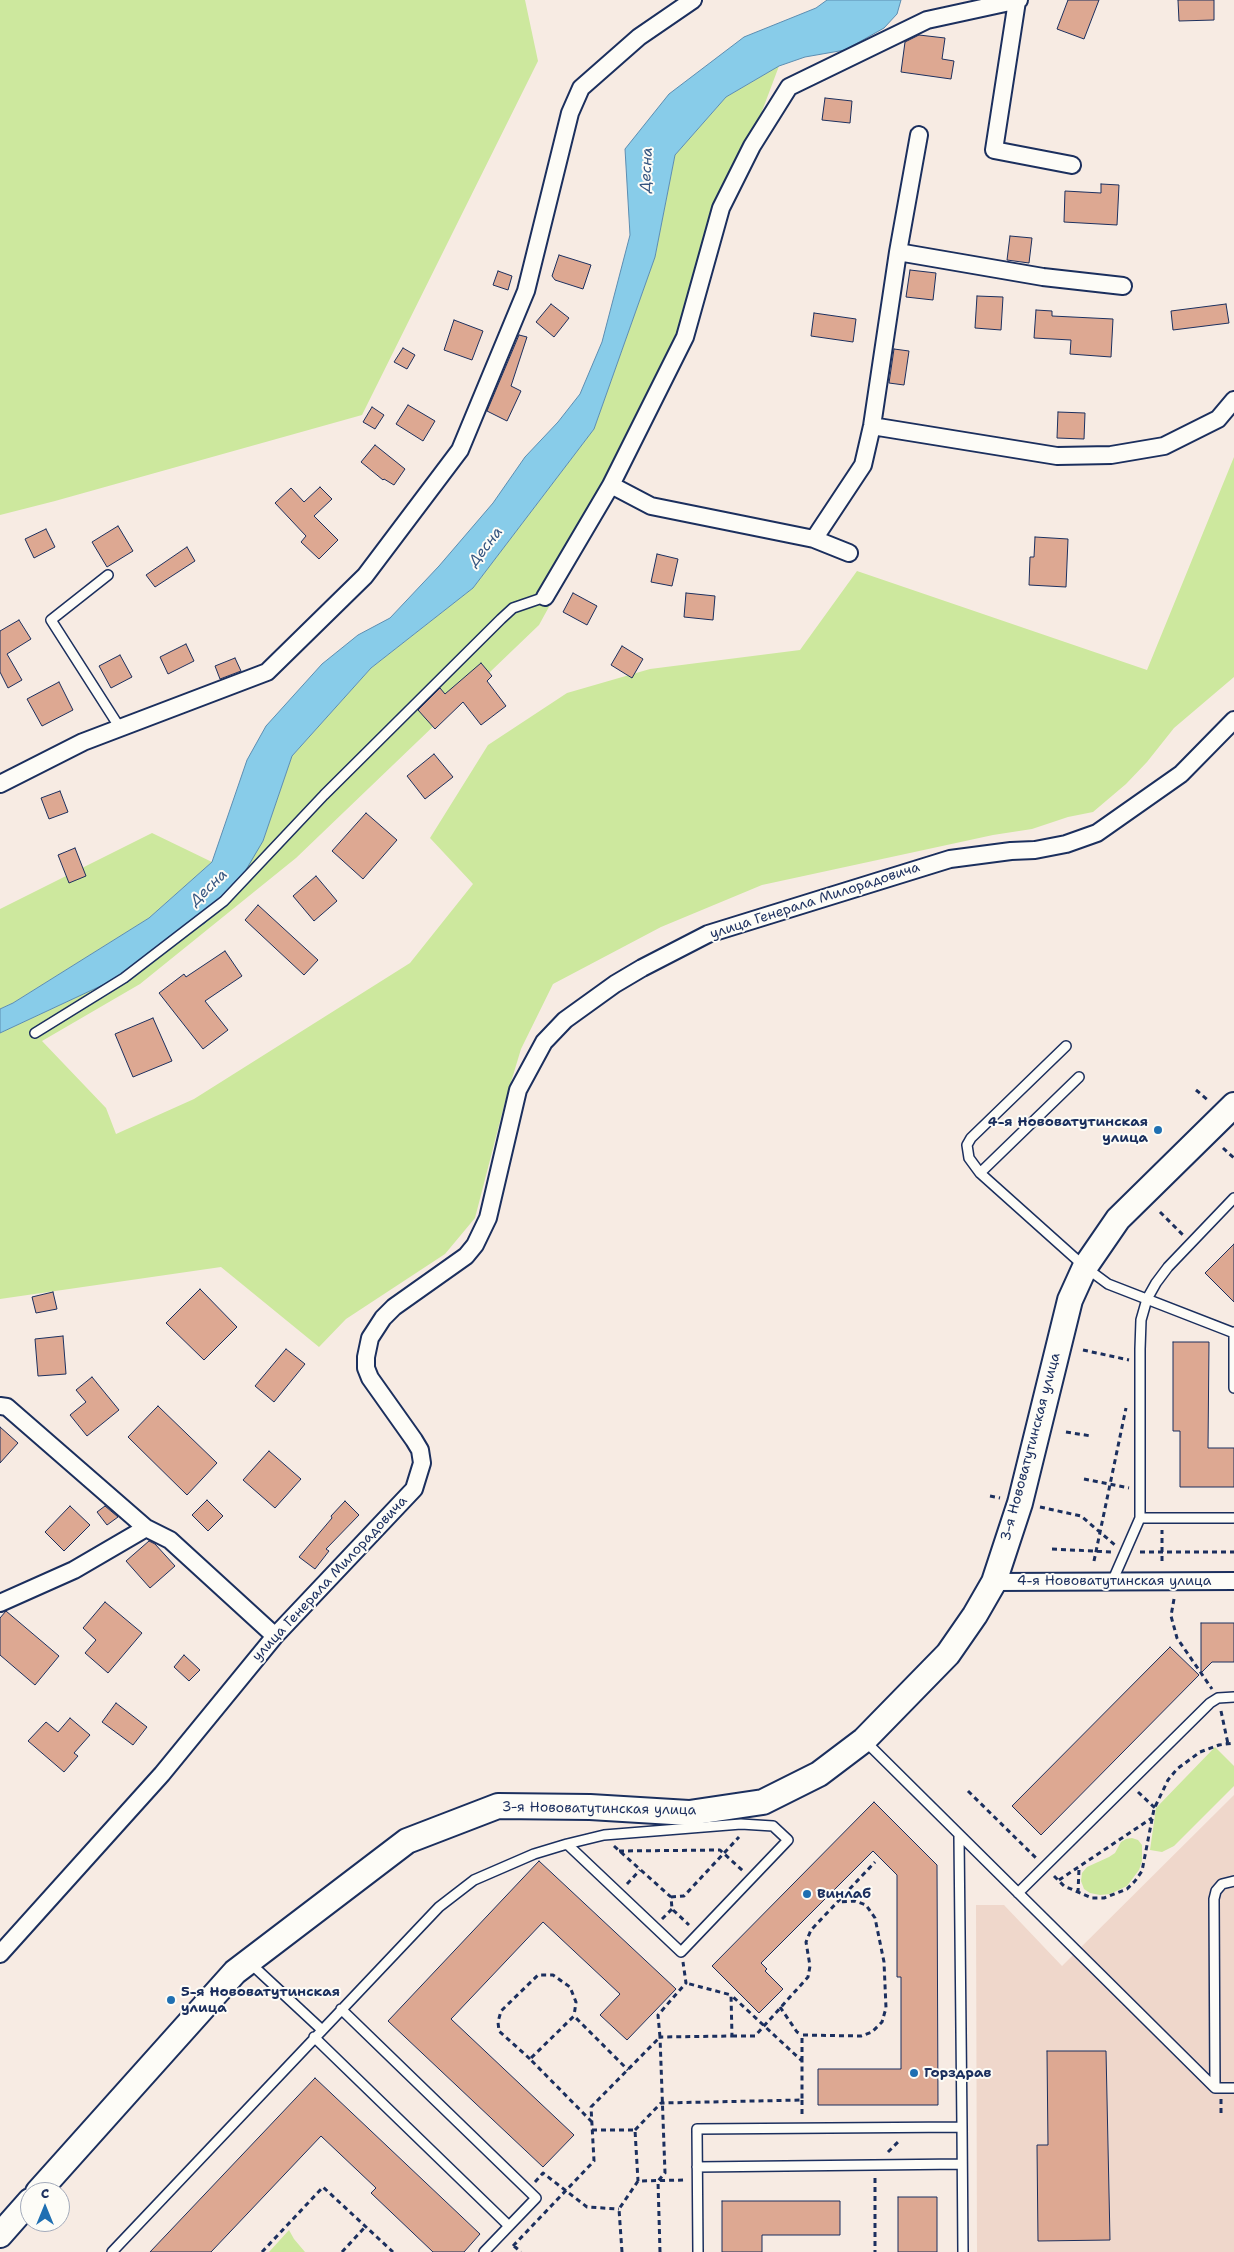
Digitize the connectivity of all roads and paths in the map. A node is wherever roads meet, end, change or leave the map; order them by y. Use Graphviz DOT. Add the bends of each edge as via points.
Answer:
graph roads {
  1 [pos="693,0"];
  2 [pos="1018,0"];
  3 [pos="674,6"];
  4 [pos="918,135"];
  5 [pos="1072,165"];
  6 [pos="898,252"];
  7 [pos="1123,286"];
  8 [pos="1234,400"];
  9 [pos="872,426"];
  10 [pos="610,485"];
  11 [pos="814,539"];
  12 [pos="849,553"];
  13 [pos="108,575"];
  14 [pos="545,597"];
  15 [pos="1234,720"];
  16 [pos="120,728"];
  17 [pos="0,784"];
  18 [pos="35,1033"];
  19 [pos="1066,1046"];
  20 [pos="1078,1078"];
  21 [pos="1234,1105"];
  22 [pos="1223,1148"];
  23 [pos="1234,1158"];
  24 [pos="980,1173"];
  25 [pos="1234,1198"];
  26 [pos="1160,1212"];
  27 [pos="1191,1243"];
  28 [pos="1085,1267"];
  29 [pos="1147,1300"];
  30 [pos="1234,1332"];
  31 [pos="1083,1350"];
  32 [pos="1140,1362"];
  33 [pos="1234,1388"];
  34 [pos="1127,1401"];
  35 [pos="0,1406"];
  36 [pos="1066,1432"];
  37 [pos="1092,1436"];
  38 [pos="1084,1479"];
  39 [pos="1110,1484"];
  40 [pos="1140,1490"];
  41 [pos="990,1496"];
  42 [pos="1020,1502"];
  43 [pos="1140,1518"];
  44 [pos="1162,1518"];
  45 [pos="1234,1518"];
  46 [pos="146,1528"];
  47 [pos="1100,1531"];
  48 [pos="1052,1549"];
  49 [pos="1096,1552"];
  50 [pos="1124,1552"];
  51 [pos="1162,1552"];
  52 [pos="1234,1552"];
  53 [pos="1094,1561"];
  54 [pos="1162,1561"];
  55 [pos="1234,1581"];
  56 [pos="994,1582"];
  57 [pos="1112,1582"];
  58 [pos="1174,1599"];
  59 [pos="0,1603"];
  60 [pos="275,1636"];
  61 [pos="1234,1697"];
  62 [pos="1218,1698"];
  63 [pos="864,1740"];
  64 [pos="1234,1743"];
  65 [pos="1228,1744"];
  66 [pos="1129,1782"];
  67 [pos="968,1791"];
  68 [pos="1155,1808"];
  69 [pos="1152,1818"];
  70 [pos="741,1824"];
  71 [pos="959,1836"];
  72 [pos="610,1843"];
  73 [pos="567,1844"];
  74 [pos="619,1851"];
  75 [pos="724,1854"];
  76 [pos="874,1862"];
  77 [pos="1045,1866"];
  78 [pos="1078,1867"];
  79 [pos="640,1870"];
  80 [pos="751,1878"];
  81 [pos="1059,1880"];
  82 [pos="1234,1881"];
  83 [pos="618,1893"];
  84 [pos="1018,1893"];
  85 [pos="1078,1893"];
  86 [pos="671,1897"];
  87 [pos="838,1902"];
  88 [pos="698,1934"];
  89 [pos="681,1952"];
  90 [pos="0,1954"];
  91 [pos="248,1961"];
  92 [pos="686,1983"];
  93 [pos="731,1994"];
  94 [pos="780,2007"];
  95 [pos="341,2009"];
  96 [pos="574,2016"];
  97 [pos="763,2026"];
  98 [pos="321,2029"];
  99 [pos="802,2035"];
  100 [pos="732,2036"];
  101 [pos="314,2037"];
  102 [pos="660,2037"];
  103 [pos="530,2059"];
  104 [pos="802,2061"];
  105 [pos="628,2070"];
  106 [pos="1215,2088"];
  107 [pos="1234,2088"];
  108 [pos="661,2103"];
  109 [pos="592,2123"];
  110 [pos="913,2127"];
  111 [pos="962,2127"];
  112 [pos="592,2130"];
  113 [pos="634,2130"];
  114 [pos="962,2164"];
  115 [pos="875,2165"];
  116 [pos="697,2167"];
  117 [pos="698,2180"];
  118 [pos="638,2181"];
  119 [pos="658,2181"];
  120 [pos="47,2182"];
  121 [pos="527,2190"];
  122 [pos="566,2191"];
  123 [pos="619,2209"];
  124 [pos="20,2212"];
  125 [pos="509,2226"];
  126 [pos="365,2227"];
  127 [pos="0,2235"];
  128 [pos="513,2246"];
  129 [pos="112,2252"];
  130 [pos="262,2252"];
  131 [pos="342,2252"];
  132 [pos="393,2252"];
  133 [pos="484,2252"];
  134 [pos="622,2252"];
  135 [pos="660,2252"];
  136 [pos="698,2252"];
  137 [pos="875,2252"];
  138 [pos="963,2252"];
  1 -- 3 [label="street"];
  2 -- 5 [label="street" via="994,150"];
  2 -- 10 [label="street" via="927,20 789,87 752,146 720,208 685,337"];
  3 -- 16 [label="street" via="581,88 570,113 526,291 460,450 365,576 267,672"];
  4 -- 6 [label="street"];
  6 -- 7 [label="street" via="1044,277"];
  6 -- 9 [label="street"];
  8 -- 9 [label="street" via="1218,419 1164,446 1112,455 1057,456"];
  9 -- 11 [label="street" via="863,465"];
  10 -- 11 [label="street" via="652,506"];
  10 -- 14 [label="street"];
  11 -- 12 [label="street"];
  13 -- 16 [label="lane" via="51,620"];
  14 -- 18 [label="lane" via="513,608 501,619 331,788 224,901 124,978"];
  15 -- 60 [label="street, улица Генерала Милорадовича" via="1181,774 1097,833 1035,850 950,859 708,934 614,984 560,1026 544,1042 518,1090 488,1218 475,1245 466,1256 394,1307 370,1338 366,1357 370,1378 420,1450 422,1463 416,1483 405,1500"];
  16 -- 17 [label="street" via="83,742"];
  19 -- 24 [label="lane" via="971,1138 966,1151"];
  20 -- 24 [label="lane"];
  21 -- 28 [label="street, 3-я Нововатутинская улица" via="1118,1219"];
  22 -- 23 [label="path"];
  24 -- 28 [label="lane"];
  25 -- 27 [label="lane"];
  26 -- 27 [label="path"];
  27 -- 29 [label="lane" via="1164,1272"];
  28 -- 29 [label="lane" via="1108,1284"];
  28 -- 42 [label="street, 3-я Нововатутинская улица" via="1070,1300"];
  29 -- 30 [label="lane"];
  29 -- 32 [label="lane" via="1141,1320"];
  30 -- 33 [label="lane"];
  31 -- 32 [label="path"];
  32 -- 40 [label="lane"];
  34 -- 39 [label="path"];
  35 -- 46 [label="street" via="7,1407"];
  36 -- 37 [label="path"];
  38 -- 39 [label="path"];
  39 -- 40 [label="path"];
  39 -- 47 [label="path"];
  40 -- 43 [label="lane"];
  41 -- 42 [label="path"];
  42 -- 47 [label="path" via="1081,1516"];
  42 -- 56 [label="street, 3-я Нововатутинская улица"];
  43 -- 44 [label="lane"];
  43 -- 50 [label="lane"];
  44 -- 45 [label="lane"];
  44 -- 51 [label="path"];
  46 -- 59 [label="street" via="74,1570"];
  46 -- 60 [label="street" via="170,1540"];
  47 -- 49 [label="path"];
  47 -- 50 [label="path"];
  48 -- 49 [label="path"];
  49 -- 50 [label="path"];
  49 -- 53 [label="path"];
  50 -- 51 [label="path"];
  50 -- 57 [label="lane"];
  51 -- 52 [label="path"];
  51 -- 54 [label="path"];
  55 -- 57 [label="street, 4-я Нововатутинская улица"];
  56 -- 57 [label="street, 4-я Нововатутинская улица"];
  56 -- 63 [label="street, 3-я Нововатутинская улица" via="976,1615 948,1654"];
  58 -- 62 [label="path" via="1171,1616 1177,1638"];
  60 -- 90 [label="street, улица Генерала Милорадовича" via="162,1774"];
  61 -- 62 [label="lane"];
  62 -- 65 [label="path"];
  62 -- 66 [label="lane"];
  63 -- 71 [label="lane"];
  63 -- 91 [label="street, 3-я Нововатутинская улица" via="819,1774 763,1802 689,1813 590,1806 498,1806 407,1842"];
  64 -- 65 [label="path"];
  65 -- 68 [label="path" via="1200,1752 1177,1769 1159,1794"];
  66 -- 68 [label="path"];
  66 -- 77 [label="lane"];
  67 -- 77 [label="path"];
  68 -- 69 [label="path"];
  69 -- 78 [label="path"];
  69 -- 85 [label="path" via="1146,1858 1136,1881 1121,1892 1104,1898"];
  70 -- 73 [label="lane" via="604,1835"];
  70 -- 75 [label="path" via="741,1835"];
  70 -- 80 [label="lane" via="773,1826 788,1840"];
  71 -- 84 [label="lane"];
  71 -- 111 [label="lane"];
  72 -- 74 [label="path"];
  73 -- 83 [label="lane"];
  73 -- 95 [label="lane" via="534,1854 474,1880 439,1908"];
  74 -- 75 [label="path" via="720,1850"];
  74 -- 79 [label="path"];
  75 -- 80 [label="path"];
  75 -- 86 [label="path" via="684,1896"];
  76 -- 87 [label="path"];
  77 -- 81 [label="path"];
  77 -- 84 [label="lane"];
  78 -- 81 [label="path"];
  78 -- 85 [label="path"];
  79 -- 83 [label="path"];
  79 -- 86 [label="path"];
  80 -- 88 [label="lane"];
  81 -- 85 [label="path"];
  82 -- 106 [label="lane" via="1222,1884 1214,1899"];
  83 -- 89 [label="lane"];
  84 -- 106 [label="lane"];
  86 -- 88 [label="path" via="672,1909"];
  87 -- 94 [label="path" via="811,1930 806,1942 810,1966 808,1977"];
  87 -- 99 [label="path" via="854,1901 866,1905 875,1918 884,1962 886,2008 882,2022 872,2032 861,2036"];
  88 -- 89 [label="lane"];
  89 -- 92 [label="path"];
  91 -- 98 [label="lane"];
  91 -- 120 [label="street, 3-я Нововатутинская улица"];
  92 -- 93 [label="path"];
  92 -- 102 [label="path" via="658,2015"];
  93 -- 97 [label="path"];
  93 -- 100 [label="path"];
  94 -- 97 [label="path"];
  94 -- 99 [label="path"];
  95 -- 98 [label="lane"];
  95 -- 121 [label="lane"];
  96 -- 103 [label="path"];
  96 -- 103 [label="path" via="576,2002 570,1987 553,1975 538,1975 501,2011 499,2031"];
  96 -- 105 [label="path"];
  97 -- 100 [label="path" via="755,2036"];
  97 -- 104 [label="path"];
  98 -- 101 [label="lane"];
  99 -- 104 [label="path"];
  100 -- 102 [label="path"];
  101 -- 125 [label="lane"];
  101 -- 129 [label="lane"];
  102 -- 105 [label="path"];
  102 -- 108 [label="path"];
  103 -- 109 [label="path"];
  104 -- 108 [label="path" via="802,2100"];
  105 -- 109 [label="path" via="591,2107"];
  106 -- 107 [label="lane"];
  108 -- 113 [label="path"];
  108 -- 119 [label="path" via="665,2173"];
  109 -- 112 [label="path"];
  110 -- 111 [label="lane"];
  110 -- 115 [label="path"];
  110 -- 116 [label="lane" via="697,2130"];
  111 -- 114 [label="lane"];
  112 -- 113 [label="path"];
  112 -- 122 [label="path" via="594,2162"];
  113 -- 118 [label="path"];
  114 -- 115 [label="lane"];
  114 -- 138 [label="lane"];
  115 -- 116 [label="lane"];
  115 -- 137 [label="path"];
  116 -- 117 [label="lane"];
  117 -- 119 [label="path"];
  117 -- 136 [label="lane"];
  118 -- 119 [label="path"];
  118 -- 123 [label="path"];
  119 -- 135 [label="path"];
  121 -- 122 [label="path" via="544,2173"];
  121 -- 125 [label="lane" via="536,2198"];
  122 -- 123 [label="path" via="588,2207"];
  122 -- 128 [label="path"];
  123 -- 134 [label="path"];
  124 -- 127 [label="street"];
  125 -- 133 [label="lane"];
  126 -- 130 [label="path" via="323,2187"];
  126 -- 131 [label="path"];
  126 -- 132 [label="path"];
}
